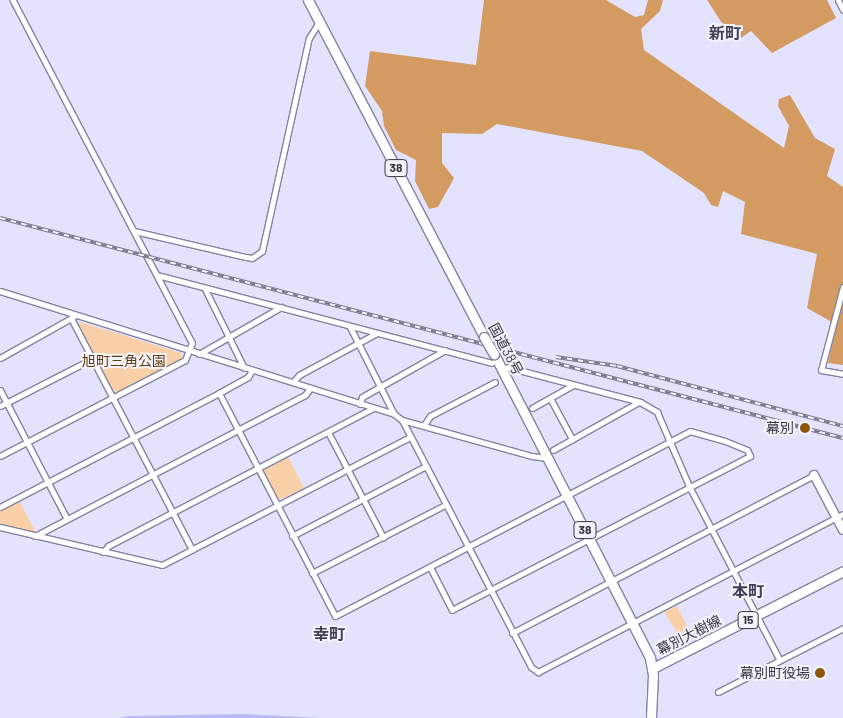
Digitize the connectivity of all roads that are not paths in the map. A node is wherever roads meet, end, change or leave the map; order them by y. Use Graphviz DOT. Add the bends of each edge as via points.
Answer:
graph roads {
  1 [pos="14,0"];
  2 [pos="308,0"];
  3 [pos="838,0"];
  4 [pos="843,10"];
  5 [pos="319,22"];
  6 [pos="134,231"];
  7 [pos="157,275"];
  8 [pos="204,287"];
  9 [pos="843,287"];
  10 [pos="0,291"];
  11 [pos="280,307"];
  12 [pos="74,314"];
  13 [pos="72,320"];
  14 [pos="350,327"];
  15 [pos="377,334"];
  16 [pos="229,337"];
  17 [pos="358,344"];
  18 [pos="445,350"];
  19 [pos="191,351"];
  20 [pos="200,354"];
  21 [pos="0,358"];
  22 [pos="92,359"];
  23 [pos="493,359"];
  24 [pos="507,366"];
  25 [pos="244,368"];
  26 [pos="252,370"];
  27 [pos="843,374"];
  28 [pos="293,382"];
  29 [pos="495,382"];
  30 [pos="573,385"];
  31 [pos="380,387"];
  32 [pos="310,388"];
  33 [pos="0,390"];
  34 [pos="219,393"];
  35 [pos="113,398"];
  36 [pos="550,398"];
  37 [pos="640,402"];
  38 [pos="6,403"];
  39 [pos="360,404"];
  40 [pos="0,406"];
  41 [pos="373,408"];
  42 [pos="532,408"];
  43 [pos="394,414"];
  44 [pos="402,420"];
  45 [pos="424,425"];
  46 [pos="238,431"];
  47 [pos="328,432"];
  48 [pos="132,437"];
  49 [pos="410,437"];
  50 [pos="572,439"];
  51 [pos="672,441"];
  52 [pos="26,442"];
  53 [pos="550,454"];
  54 [pos="0,456"];
  55 [pos="426,466"];
  56 [pos="257,468"];
  57 [pos="347,469"];
  58 [pos="152,475"];
  59 [pos="814,475"];
  60 [pos="47,482"];
  61 [pos="690,486"];
  62 [pos="567,495"];
  63 [pos="363,499"];
  64 [pos="445,505"];
  65 [pos="0,506"];
  66 [pos="277,506"];
  67 [pos="172,513"];
  68 [pos="840,516"];
  69 [pos="67,519"];
  70 [pos="0,527"];
  71 [pos="711,529"];
  72 [pos="843,530"];
  73 [pos="35,536"];
  74 [pos="292,536"];
  75 [pos="383,537"];
  76 [pos="589,538"];
  77 [pos="468,547"];
  78 [pos="192,550"];
  79 [pos="103,552"];
  80 [pos="430,567"];
  81 [pos="843,571"];
  82 [pos="734,572"];
  83 [pos="312,573"];
  84 [pos="612,581"];
  85 [pos="490,590"];
  86 [pos="756,616"];
  87 [pos="633,624"];
  88 [pos="843,628"];
  89 [pos="512,632"];
  90 [pos="779,659"];
  91 [pos="653,668"];
  92 [pos="718,692"];
  93 [pos="651,715"];
  1 -- 6 [label="street"];
  2 -- 5 [label="main road, 国道38号 / 38"];
  3 -- 4 [label="street"];
  5 -- 6 [label="street" via="309,38 262,251 246,258"];
  5 -- 23 [label="main road, 国道38号 / 38, bridge"];
  6 -- 7 [label="street"];
  7 -- 8 [label="street"];
  7 -- 19 [label="street" via="192,343"];
  8 -- 11 [label="street"];
  8 -- 16 [label="street"];
  9 -- 27 [label="street" via="821,370"];
  10 -- 12 [label="street"];
  11 -- 14 [label="street"];
  11 -- 16 [label="street"];
  12 -- 13 [label="street"];
  12 -- 19 [label="street"];
  13 -- 21 [label="street"];
  13 -- 22 [label="street"];
  14 -- 15 [label="street"];
  14 -- 17 [label="street"];
  15 -- 17 [label="street"];
  15 -- 18 [label="street"];
  16 -- 20 [label="street"];
  16 -- 25 [label="street"];
  17 -- 28 [label="street" via="299,375"];
  17 -- 31 [label="street"];
  18 -- 23 [label="street"];
  18 -- 31 [label="street"];
  19 -- 20 [label="street"];
  19 -- 35 [label="street" via="185,360"];
  20 -- 25 [label="street"];
  22 -- 35 [label="street"];
  22 -- 38 [label="street"];
  23 -- 53 [label="main road, 国道38号 / 38"];
  24 -- 30 [label="street"];
  25 -- 26 [label="street"];
  26 -- 28 [label="street"];
  26 -- 34 [label="street"];
  28 -- 32 [label="street"];
  29 -- 45 [label="street" via="430,416"];
  30 -- 36 [label="street"];
  30 -- 37 [label="street"];
  31 -- 39 [label="street" via="362,396"];
  31 -- 43 [label="street"];
  32 -- 39 [label="street"];
  32 -- 46 [label="street" via="305,395"];
  33 -- 38 [label="street"];
  34 -- 46 [label="street"];
  34 -- 48 [label="street"];
  35 -- 48 [label="street"];
  35 -- 52 [label="street"];
  36 -- 42 [label="street"];
  36 -- 50 [label="street"];
  37 -- 50 [label="street"];
  37 -- 51 [label="street" via="657,412"];
  38 -- 40 [label="street"];
  38 -- 52 [label="street"];
  39 -- 41 [label="street"];
  41 -- 43 [label="street"];
  41 -- 47 [label="street"];
  43 -- 44 [label="street"];
  44 -- 45 [label="street"];
  44 -- 49 [label="street"];
  45 -- 53 [label="street" via="483,444"];
  46 -- 56 [label="street"];
  46 -- 58 [label="street"];
  47 -- 56 [label="street"];
  47 -- 57 [label="street"];
  48 -- 58 [label="street"];
  48 -- 60 [label="street"];
  49 -- 55 [label="street"];
  49 -- 57 [label="street"];
  50 -- 53 [label="street"];
  51 -- 61 [label="street"];
  51 -- 61 [label="street" via="697,431 747,450 750,456"];
  51 -- 62 [label="street"];
  52 -- 54 [label="street"];
  52 -- 60 [label="street"];
  53 -- 62 [label="main road, 国道38号 / 38"];
  55 -- 63 [label="street"];
  55 -- 64 [label="street"];
  56 -- 66 [label="street"];
  56 -- 67 [label="street"];
  57 -- 63 [label="street"];
  57 -- 66 [label="street"];
  58 -- 67 [label="street"];
  58 -- 69 [label="street"];
  59 -- 68 [label="main road"];
  59 -- 71 [label="street"];
  60 -- 65 [label="street"];
  60 -- 69 [label="street"];
  61 -- 71 [label="street"];
  61 -- 76 [label="street"];
  62 -- 76 [label="main road, 国道38号 / 38"];
  62 -- 77 [label="street"];
  63 -- 74 [label="street"];
  63 -- 75 [label="street"];
  64 -- 75 [label="street"];
  64 -- 77 [label="street"];
  66 -- 74 [label="street"];
  66 -- 78 [label="street"];
  67 -- 78 [label="street"];
  67 -- 79 [label="street" via="108,546"];
  68 -- 72 [label="main road"];
  68 -- 82 [label="street"];
  69 -- 73 [label="street"];
  70 -- 73 [label="street"];
  71 -- 82 [label="street"];
  71 -- 84 [label="street"];
  73 -- 79 [label="street"];
  74 -- 83 [label="street"];
  75 -- 83 [label="street"];
  76 -- 84 [label="main road, 国道38号 / 38"];
  76 -- 85 [label="street"];
  77 -- 80 [label="street"];
  77 -- 85 [label="street"];
  78 -- 79 [label="street" via="162,565"];
  80 -- 83 [label="street" via="335,616"];
  80 -- 85 [label="street" via="452,610"];
  81 -- 86 [label="main road, 幕別大樹線 / 15"];
  82 -- 86 [label="street"];
  82 -- 87 [label="street"];
  84 -- 87 [label="main road, 国道38号 / 38"];
  84 -- 89 [label="street"];
  85 -- 89 [label="street"];
  86 -- 90 [label="street"];
  86 -- 91 [label="main road, 幕別大樹線 / 15"];
  87 -- 89 [label="street" via="538,672 531,667"];
  87 -- 91 [label="main road, 国道38号 / 38"];
  88 -- 90 [label="street"];
  90 -- 92 [label="street"];
  91 -- 93 [label="main road, 国道38号 / 38"];
}
